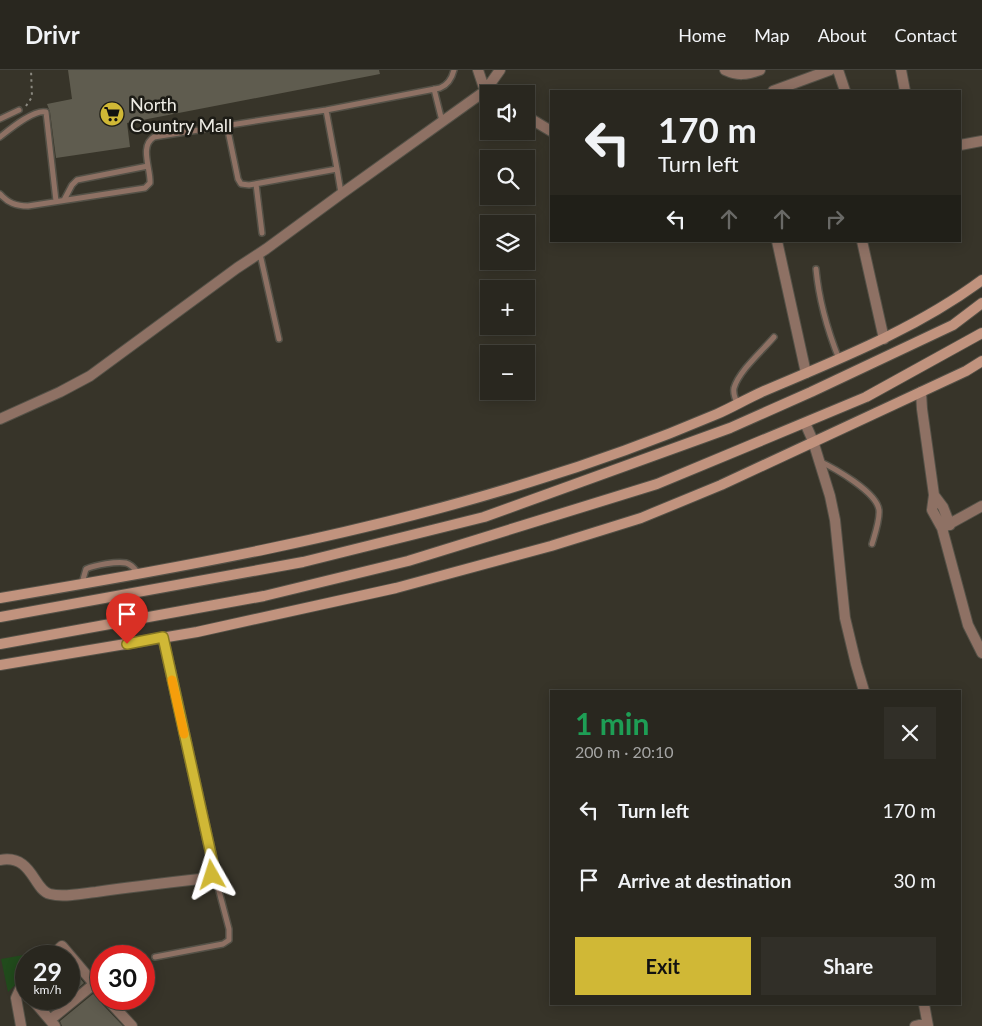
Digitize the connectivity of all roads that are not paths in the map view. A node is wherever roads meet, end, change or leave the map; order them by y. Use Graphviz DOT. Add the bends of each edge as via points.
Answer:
graph roads {
  1 [pos="454,70"];
  2 [pos="478,70"];
  3 [pos="500,70"];
  4 [pos="725,70"];
  5 [pos="760,70"];
  6 [pos="830,70"];
  7 [pos="838,70"];
  8 [pos="901,70"];
  9 [pos="484,85"];
  10 [pos="491,85"];
  11 [pos="434,89"];
  12 [pos="776,90"];
  13 [pos="845,90"];
  14 [pos="905,90"];
  15 [pos="480,97"];
  16 [pos="19,110"];
  17 [pos="326,110"];
  18 [pos="0,119"];
  19 [pos="442,121"];
  20 [pos="535,121"];
  21 [pos="227,126"];
  22 [pos="550,129"];
  23 [pos="0,137"];
  24 [pos="982,141"];
  25 [pos="961,145"];
  26 [pos="148,166"];
  27 [pos="336,169"];
  28 [pos="256,184"];
  29 [pos="0,194"];
  30 [pos="341,194"];
  31 [pos="64,200"];
  32 [pos="56,201"];
  33 [pos="262,233"];
  34 [pos="776,242"];
  35 [pos="862,242"];
  36 [pos="260,254"];
  37 [pos="816,269"];
  38 [pos="982,280"];
  39 [pos="982,303"];
  40 [pos="982,333"];
  41 [pos="774,337"];
  42 [pos="279,339"];
  43 [pos="884,339"];
  44 [pos="840,359"];
  45 [pos="982,361"];
  46 [pos="806,373"];
  47 [pos="922,392"];
  48 [pos="738,404"];
  49 [pos="0,419"];
  50 [pos="805,423"];
  51 [pos="813,441"];
  52 [pos="818,461"];
  53 [pos="982,506"];
  54 [pos="946,527"];
  55 [pos="872,544"];
  56 [pos="138,574"];
  57 [pos="82,583"];
  58 [pos="0,598"];
  59 [pos="0,617"];
  60 [pos="163,637"];
  61 [pos="0,644"];
  62 [pos="982,653"];
  63 [pos="0,665"];
  64 [pos="864,690"];
  65 [pos="0,860"];
  66 [pos="214,871"];
  67 [pos="155,957"];
  68 [pos="80,967"];
  69 [pos="90,979"];
  70 [pos="90,988"];
  71 [pos="924,1005"];
  72 [pos="18,1010"];
  73 [pos="41,1010"];
  74 [pos="117,1010"];
  75 [pos="128,1022"];
  76 [pos="52,1023"];
  77 [pos="927,1024"];
  78 [pos="21,1026"];
  79 [pos="116,1026"];
  80 [pos="914,1026"];
  1 -- 11 [label="lane" via="446,85"];
  2 -- 9 [label="street"];
  3 -- 10 [label="street"];
  4 -- 5 [label="street" via="738,75"];
  6 -- 12 [label="street"];
  7 -- 13 [label="street"];
  8 -- 14 [label="street"];
  11 -- 17 [label="lane"];
  11 -- 19 [label="lane"];
  15 -- 19 [label="street"];
  16 -- 18 [label="lane"];
  17 -- 21 [label="lane"];
  17 -- 27 [label="lane"];
  19 -- 30 [label="street"];
  20 -- 22 [label="street"];
  21 -- 26 [label="lane" via="154,137 146,148"];
  21 -- 28 [label="lane" via="239,182"];
  23 -- 32 [label="lane" via="31,116 46,112"];
  24 -- 25 [label="street"];
  26 -- 31 [label="lane" via="77,180"];
  26 -- 31 [label="lane" via="150,183 145,188"];
  27 -- 28 [label="lane"];
  27 -- 30 [label="lane"];
  28 -- 33 [label="lane"];
  29 -- 32 [label="lane" via="19,206"];
  30 -- 36 [label="street"];
  31 -- 32 [label="lane"];
  34 -- 46 [label="street"];
  35 -- 43 [label="street"];
  36 -- 42 [label="lane"];
  36 -- 49 [label="street" via="90,376"];
  37 -- 44 [label="lane" via="825,321"];
  38 -- 43 [label="street" via="944,306"];
  39 -- 59 [label="street" via="953,325 730,428 484,517 303,562"];
  40 -- 50 [label="street" via="866,397"];
  41 -- 48 [label="lane" via="741,375 734,388"];
  43 -- 44 [label="street"];
  44 -- 46 [label="street"];
  45 -- 47 [label="street"];
  46 -- 48 [label="street"];
  47 -- 51 [label="street"];
  47 -- 54 [label="street" via="934,495 932,510"];
  48 -- 56 [label="street" via="532,482 394,521"];
  50 -- 51 [label="street"];
  50 -- 61 [label="street" via="658,484 408,561 264,596"];
  51 -- 52 [label="street"];
  51 -- 60 [label="street" via="756,470 641,518 551,546 396,588"];
  52 -- 55 [label="lane" via="847,476 878,504"];
  52 -- 64 [label="street" via="835,520 848,634"];
  53 -- 54 [label="street"];
  54 -- 62 [label="street" via="968,625"];
  56 -- 57 [label="street"];
  56 -- 57 [label="lane" via="125,562 92,566 86,569"];
  57 -- 58 [label="street"];
  60 -- 63 [label="street"];
  60 -- 66 [label="street"];
  65 -- 66 [label="street" via="19,862 47,893 55,895 200,879 211,876"];
  66 -- 67 [label="lane" via="229,940 223,944"];
  68 -- 69 [label="street"];
  70 -- 76 [label="street"];
  71 -- 77 [label="street"];
  72 -- 78 [label="street"];
  73 -- 76 [label="street"];
  74 -- 75 [label="street"];
  75 -- 79 [label="street"];
  77 -- 80 [label="street"];
}
